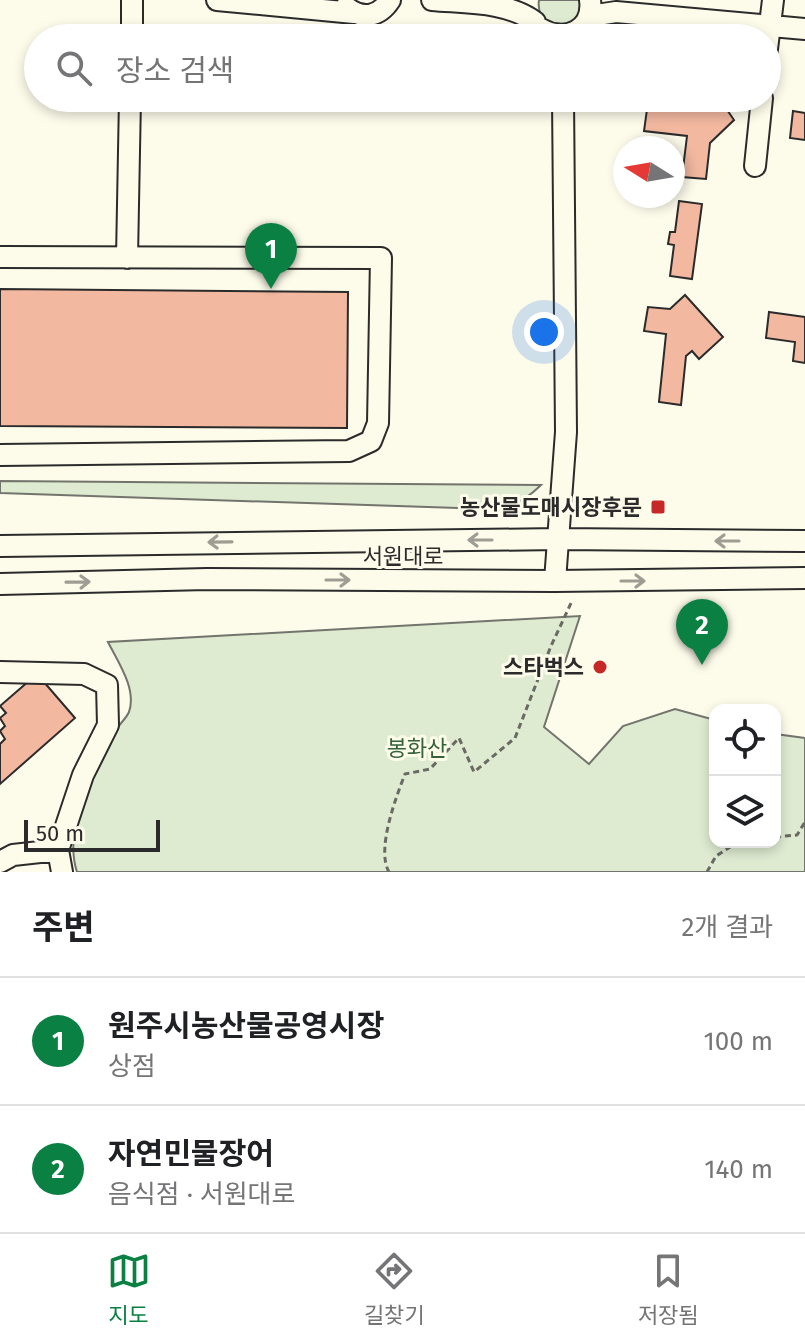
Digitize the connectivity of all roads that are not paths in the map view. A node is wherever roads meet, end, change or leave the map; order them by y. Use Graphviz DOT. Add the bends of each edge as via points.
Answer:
graph roads {
  1 [pos="132,0"];
  2 [pos="217,0"];
  3 [pos="325,0"];
  4 [pos="432,0"];
  5 [pos="531,0"];
  6 [pos="773,0"];
  7 [pos="392,1"];
  8 [pos="292,7"];
  9 [pos="348,7"];
  10 [pos="586,17"];
  11 [pos="132,24"];
  12 [pos="534,24"];
  13 [pos="538,24"];
  14 [pos="748,24"];
  15 [pos="770,24"];
  16 [pos="781,27"];
  17 [pos="805,29"];
  18 [pos="130,112"];
  19 [pos="563,112"];
  20 [pos="761,112"];
  21 [pos="755,166"];
  22 [pos="0,257"];
  23 [pos="127,258"];
  24 [pos="0,455"];
  25 [pos="558,539"];
  26 [pos="805,541"];
  27 [pos="0,546"];
  28 [pos="805,578"];
  29 [pos="555,581"];
  30 [pos="0,584"];
  31 [pos="0,672"];
  32 [pos="58,850"];
  33 [pos="2,856"];
  34 [pos="62,872"];
  1 -- 11 [label="street"];
  2 -- 8 [label="street"];
  3 -- 8 [label="street"];
  4 -- 12 [label="street" via="503,7"];
  5 -- 13 [label="street"];
  6 -- 15 [label="street"];
  7 -- 9 [label="street" via="376,14 361,16"];
  8 -- 9 [label="street"];
  10 -- 14 [label="street" via="616,12"];
  16 -- 17 [label="street"];
  18 -- 23 [label="street"];
  19 -- 25 [label="street" via="566,432"];
  20 -- 21 [label="street"];
  22 -- 23 [label="street"];
  23 -- 24 [label="street" via="381,258 378,423 371,441 349,451"];
  26 -- 25 [label="street, 서원대로, one-way"];
  25 -- 27 [label="street, 서원대로, one-way"];
  25 -- 29 [label="street"];
  29 -- 28 [label="street, 서원대로, one-way"];
  30 -- 29 [label="street, 서원대로, one-way"];
  31 -- 32 [label="street" via="84,674 107,685 108,725 83,775"];
  32 -- 33 [label="street"];
  32 -- 34 [label="street"];
}
